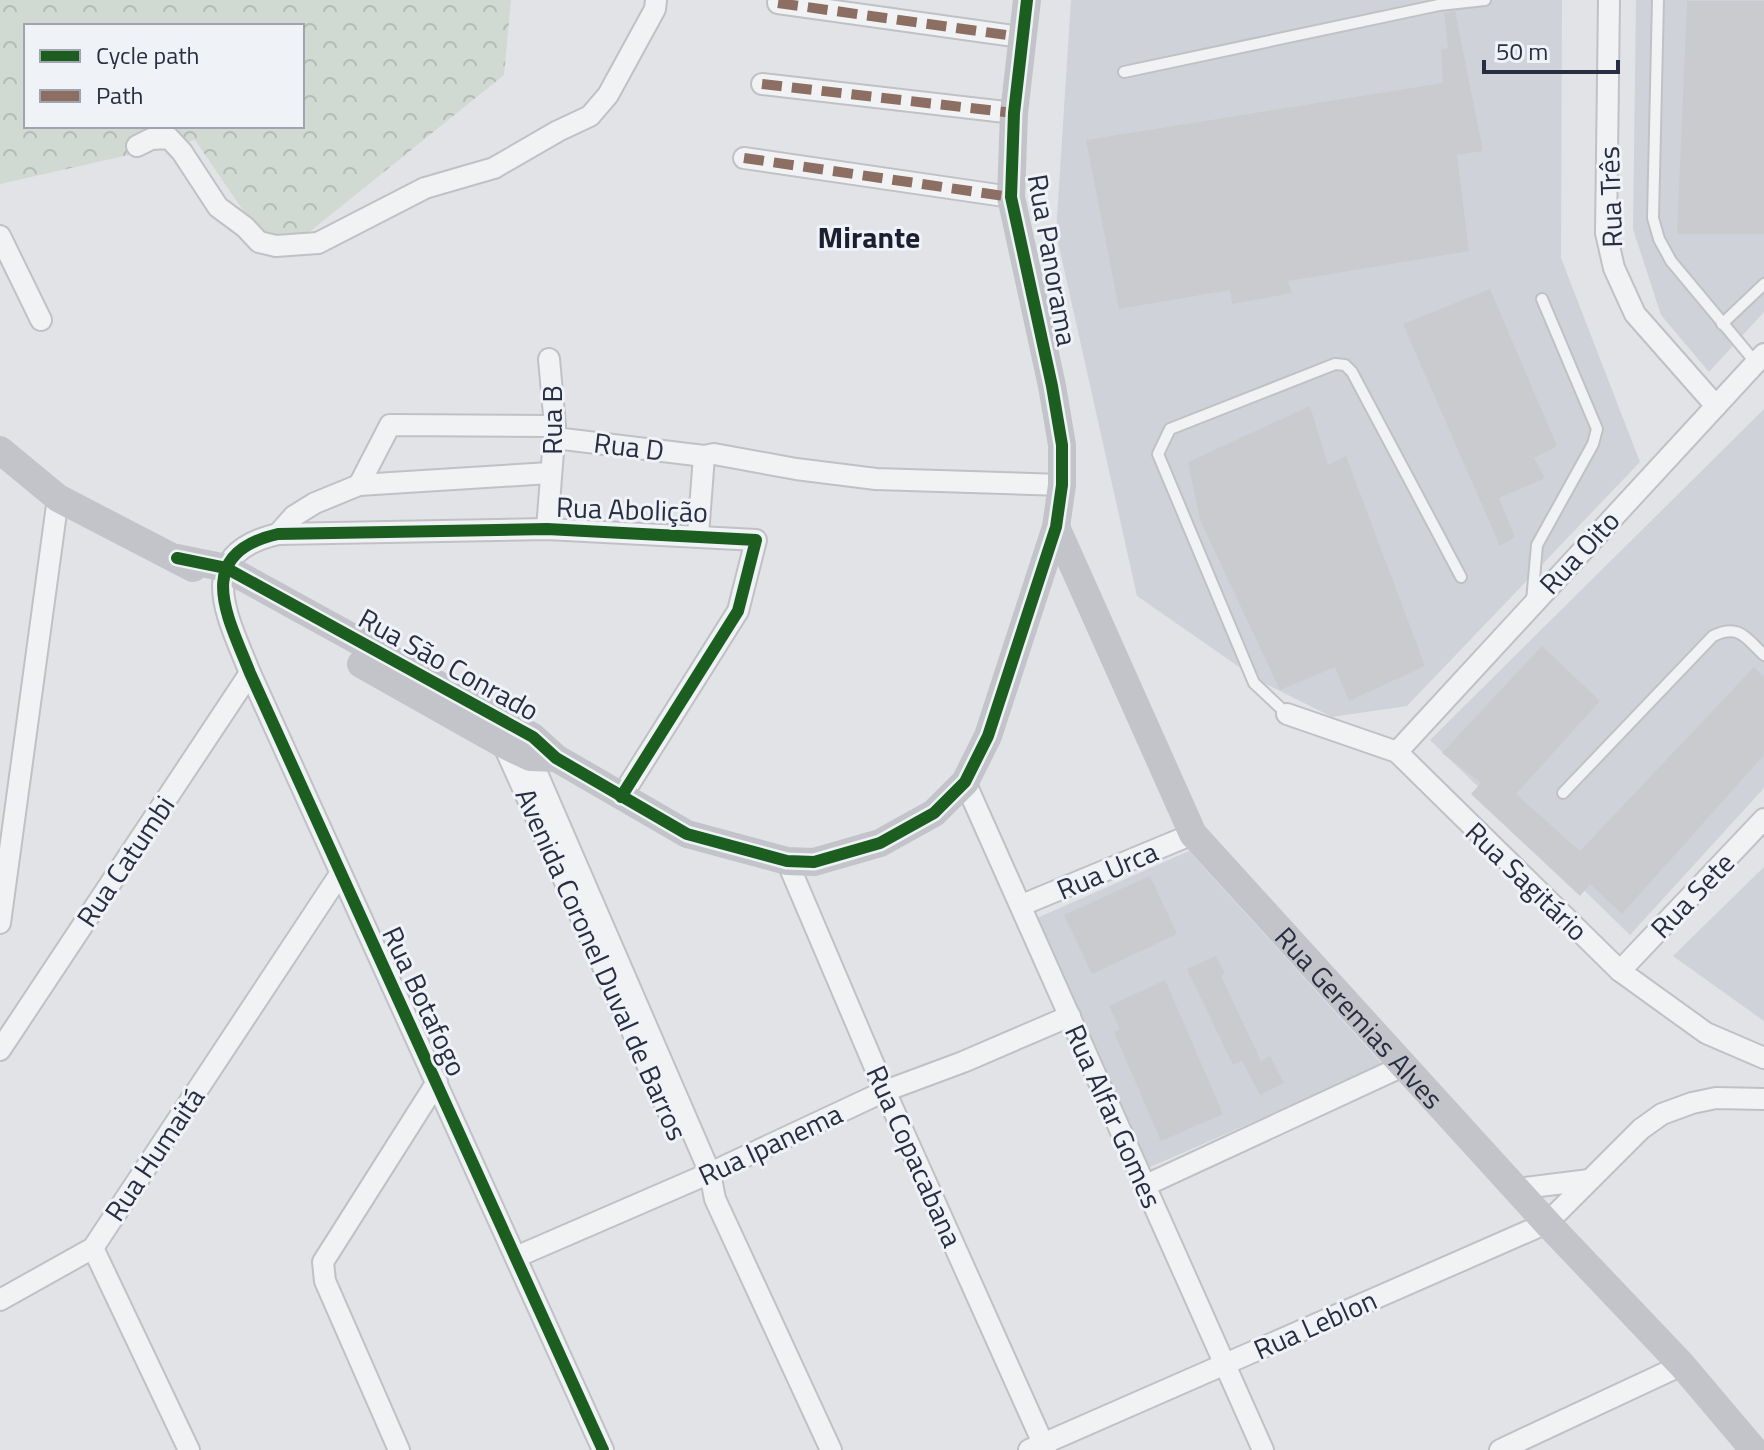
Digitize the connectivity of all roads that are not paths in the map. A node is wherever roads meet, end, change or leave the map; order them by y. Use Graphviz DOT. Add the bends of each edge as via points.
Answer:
graph roads {
  1 [pos="656,0"];
  2 [pos="1027,0"];
  3 [pos="1485,0"];
  4 [pos="1609,0"];
  5 [pos="1658,0"];
  6 [pos="778,3"];
  7 [pos="1021,37"];
  8 [pos="1124,72"];
  9 [pos="762,84"];
  10 [pos="1014,113"];
  11 [pos="137,146"];
  12 [pos="744,158"];
  13 [pos="1011,197"];
  14 [pos="0,236"];
  15 [pos="1764,284"];
  16 [pos="1542,299"];
  17 [pos="41,320"];
  18 [pos="1722,324"];
  19 [pos="1760,358"];
  20 [pos="549,359"];
  21 [pos="1716,406"];
  22 [pos="623,431"];
  23 [pos="555,432"];
  24 [pos="0,450"];
  25 [pos="709,455"];
  26 [pos="550,473"];
  27 [pos="359,485"];
  28 [pos="1062,485"];
  29 [pos="58,498"];
  30 [pos="1056,527"];
  31 [pos="547,529"];
  32 [pos="278,534"];
  33 [pos="698,535"];
  34 [pos="224,577"];
  35 [pos="1461,577"];
  36 [pos="1532,603"];
  37 [pos="1764,655"];
  38 [pos="250,673"];
  39 [pos="1287,714"];
  40 [pos="526,744"];
  41 [pos="1397,752"];
  42 [pos="965,782"];
  43 [pos="1563,793"];
  44 [pos="621,797"];
  45 [pos="1764,819"];
  46 [pos="1193,834"];
  47 [pos="554,836"];
  48 [pos="787,861"];
  49 [pos="340,874"];
  50 [pos="1022,905"];
  51 [pos="0,923"];
  52 [pos="1620,971"];
  53 [pos="1070,1016"];
  54 [pos="0,1050"];
  55 [pos="1764,1058"];
  56 [pos="1403,1066"];
  57 [pos="437,1082"];
  58 [pos="885,1091"];
  59 [pos="1764,1099"];
  60 [pos="704,1175"];
  61 [pos="1589,1180"];
  62 [pos="1144,1186"];
  63 [pos="1516,1189"];
  64 [pos="1547,1223"];
  65 [pos="93,1248"];
  66 [pos="516,1257"];
  67 [pos="0,1300"];
  68 [pos="1226,1363"];
  69 [pos="1682,1365"];
  70 [pos="1040,1448"];
  71 [pos="189,1450"];
  72 [pos="399,1450"];
  73 [pos="603,1450"];
  74 [pos="831,1450"];
  75 [pos="1263,1450"];
  76 [pos="1500,1450"];
  77 [pos="1754,1450"];
  1 -- 11 [label="street" via="608,95 590,116 494,168 425,188 318,243 259,242 218,207 169,138"];
  2 -- 7 [label="street, Rua Panorama"];
  3 -- 8 [label="lane" via="1439,5"];
  4 -- 21 [label="street, Rua Três" via="1606,233 1614,268 1635,314"];
  5 -- 18 [label="lane" via="1653,218 1671,261"];
  6 -- 7 [label="street"];
  7 -- 10 [label="street, Rua Panorama"];
  9 -- 10 [label="street"];
  10 -- 13 [label="street, Rua Panorama"];
  12 -- 13 [label="street"];
  13 -- 28 [label="street, Rua Panorama" via="1052,386 1062,445"];
  14 -- 17 [label="street"];
  15 -- 18 [label="lane"];
  16 -- 36 [label="lane" via="1597,429 1537,545"];
  18 -- 19 [label="lane"];
  19 -- 21 [label="street, Rua Oito"];
  20 -- 23 [label="street, Rua B"];
  21 -- 36 [label="street, Rua Oito"];
  22 -- 25 [label="street, Rua Abolição" via="701,445"];
  23 -- 25 [label="street, Rua D"];
  23 -- 26 [label="street, Rua B"];
  23 -- 27 [label="street" via="390,425"];
  24 -- 29 [label="street, Rua São Conrado"];
  25 -- 28 [label="street, Rua Abolição" via="876,479"];
  25 -- 33 [label="street, Rua Abolição"];
  26 -- 27 [label="street, Rua Abolição"];
  26 -- 31 [label="street, Rua B"];
  27 -- 32 [label="street, Rua Abolição" via="315,503"];
  28 -- 30 [label="street, Rua Panorama"];
  29 -- 34 [label="street, Rua São Conrado"];
  29 -- 51 [label="street"];
  30 -- 42 [label="street, Rua São Conrado" via="988,736"];
  30 -- 46 [label="street, Rua Geremias Alves"];
  31 -- 32 [label="street, Rua Abolição"];
  31 -- 33 [label="street, Rua Abolição"];
  32 -- 34 [label="street, Rua Abolição" via="247,545"];
  33 -- 44 [label="street, Rua Abolição" via="756,540 738,611"];
  34 -- 38 [label="street, Rua Botafogo" via="223,604"];
  34 -- 40 [label="street, Rua São Conrado"];
  35 -- 39 [label="lane" via="1345,365 1335,364 1170,429 1158,454 1254,683"];
  36 -- 41 [label="street, Rua Oito"];
  37 -- 43 [label="lane" via="1740,632 1726,629 1713,636"];
  38 -- 49 [label="street, Rua Botafogo"];
  38 -- 54 [label="street, Rua Catumbi"];
  39 -- 41 [label="street, Rua Sagitário"];
  40 -- 44 [label="street, Rua São Conrado"];
  40 -- 47 [label="street, Avenida Coronel Duval de Barros"];
  40 -- 47 [label="street, Avenida Coronel Duval de Barros"];
  41 -- 52 [label="street, Rua Sagitário"];
  42 -- 48 [label="street, Rua São Conrado" via="934,813 880,843 814,862"];
  42 -- 50 [label="street, Rua Alfar Gomes"];
  44 -- 48 [label="street, Rua São Conrado" via="687,834"];
  45 -- 52 [label="street, Rua Sete"];
  46 -- 50 [label="street, Rua Urca"];
  46 -- 56 [label="street, Rua Geremias Alves"];
  47 -- 60 [label="street, Avenida Coronel Duval de Barros"];
  48 -- 58 [label="street, Rua Copacabana"];
  49 -- 57 [label="street, Rua Botafogo"];
  49 -- 65 [label="street, Rua Humaitá"];
  50 -- 53 [label="street, Rua Alfar Gomes"];
  52 -- 55 [label="street, Rua Sagitário" via="1706,1033"];
  53 -- 58 [label="street, Rua Ipanema"];
  53 -- 62 [label="street, Rua Alfar Gomes"];
  56 -- 62 [label="street"];
  56 -- 63 [label="street, Rua Geremias Alves"];
  57 -- 66 [label="street, Rua Botafogo"];
  57 -- 72 [label="street" via="323,1262 325,1281"];
  58 -- 60 [label="street, Rua Ipanema"];
  58 -- 70 [label="street, Rua Copacabana"];
  59 -- 61 [label="street, Rua Leblon" via="1716,1098 1662,1114"];
  60 -- 66 [label="street, Rua Ipanema"];
  60 -- 74 [label="street, Avenida Coronel Duval de Barros"];
  61 -- 63 [label="street"];
  61 -- 64 [label="street, Rua Leblon"];
  62 -- 68 [label="street, Rua Alfar Gomes"];
  63 -- 64 [label="street, Rua Geremias Alves"];
  64 -- 68 [label="street, Rua Leblon"];
  64 -- 69 [label="street, Rua Geremias Alves"];
  65 -- 67 [label="street"];
  65 -- 71 [label="street, Rua Humaitá"];
  66 -- 73 [label="street, Rua Botafogo"];
  68 -- 70 [label="street, Rua Leblon"];
  68 -- 75 [label="street, Rua Alfar Gomes"];
  69 -- 76 [label="street"];
  69 -- 77 [label="street, Rua Geremias Alves"];
}
